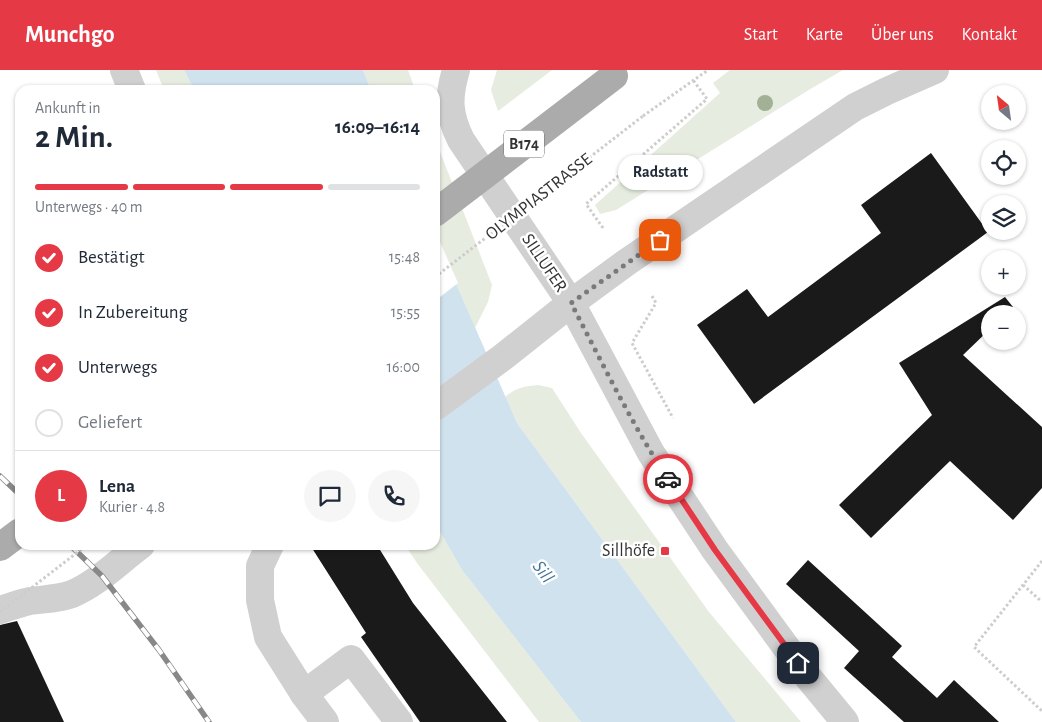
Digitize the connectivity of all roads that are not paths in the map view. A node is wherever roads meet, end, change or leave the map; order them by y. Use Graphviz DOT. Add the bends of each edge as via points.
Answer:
graph roads {
  1 [pos="124,70"];
  2 [pos="456,70"];
  3 [pos="935,70"];
  4 [pos="617,73"];
  5 [pos="130,85"];
  6 [pos="440,209"];
  7 [pos="571,303"];
  8 [pos="440,403"];
  9 [pos="15,536"];
  10 [pos="0,547"];
  11 [pos="135,550"];
  12 [pos="268,550"];
  13 [pos="0,611"];
  14 [pos="304,694"];
  15 [pos="326,722"];
  16 [pos="399,722"];
  17 [pos="845,722"];
  1 -- 5 [label="street"];
  2 -- 7 [label="street, SILLUFER" via="450,106 461,140"];
  3 -- 7 [label="street" via="856,107"];
  4 -- 6 [label="main road, B174, bridge"];
  7 -- 8 [label="street"];
  7 -- 17 [label="street, SILLUFER" via="651,453 715,550"];
  9 -- 10 [label="main road"];
  11 -- 13 [label="street" via="79,590 54,600 29,602"];
  12 -- 14 [label="street" via="260,566 260,600 268,637"];
  14 -- 15 [label="street"];
  14 -- 16 [label="street" via="351,659"];
}
